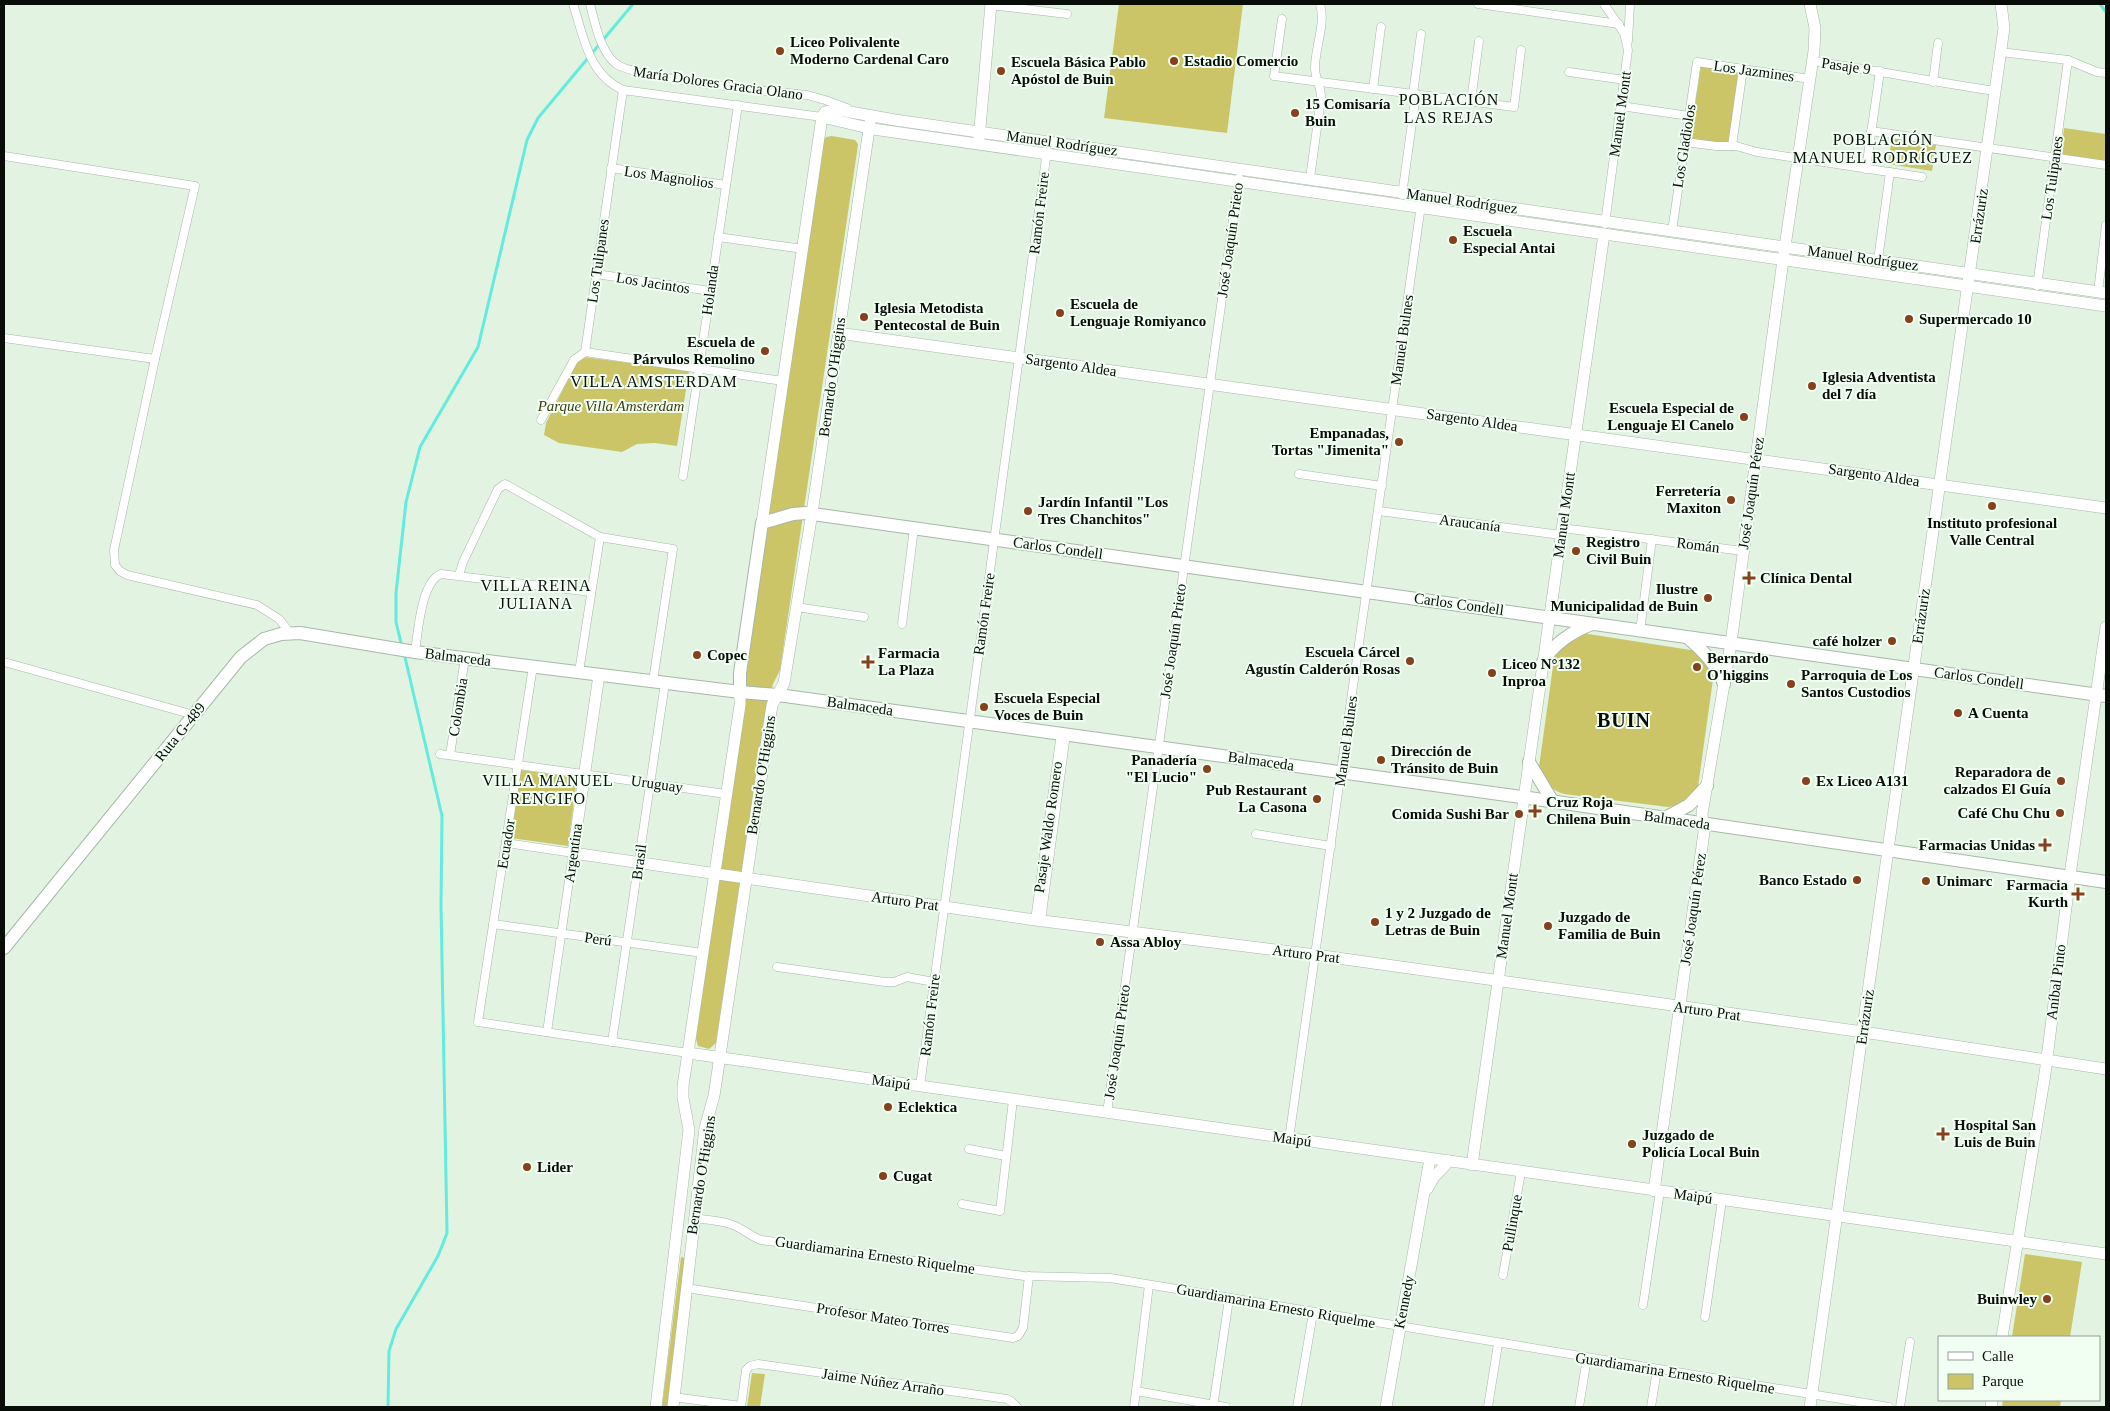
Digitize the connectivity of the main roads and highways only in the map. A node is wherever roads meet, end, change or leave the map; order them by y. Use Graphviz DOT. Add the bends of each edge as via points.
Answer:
graph roads {
  1 [pos="762,523"];
  2 [pos="1592,624"];
  3 [pos="1686,637"];
  4 [pos="407,651"];
  5 [pos="1543,662"];
  6 [pos="1724,684"];
  7 [pos="740,692"];
  8 [pos="2101,695"];
  9 [pos="1529,762"];
  10 [pos="1707,786"];
  11 [pos="1553,802"];
  12 [pos="1665,818"];
  13 [pos="2106,882"];
  14 [pos="4,948"];
  1 -- 2 [label="main road, Carlos Condell" via="793,514 812,513"];
  1 -- 7 [label="main road, Bernardo O'Higgins"];
  2 -- 3 [label="main road, Carlos Condell"];
  2 -- 5 [label="main road" via="1559,643"];
  3 -- 6 [label="main road" via="1716,666"];
  3 -- 8 [label="main road, Carlos Condell"];
  4 -- 7 [label="main road, Balmaceda"];
  4 -- 14 [label="main road, Ruta G-489" via="290,633 272,636 248,650"];
  7 -- 11 [label="main road, Balmaceda"];
  9 -- 11 [label="main road"];
  10 -- 12 [label="main road" via="1689,805"];
  11 -- 12 [label="main road, Balmaceda"];
  12 -- 13 [label="main road, Balmaceda"];
}
